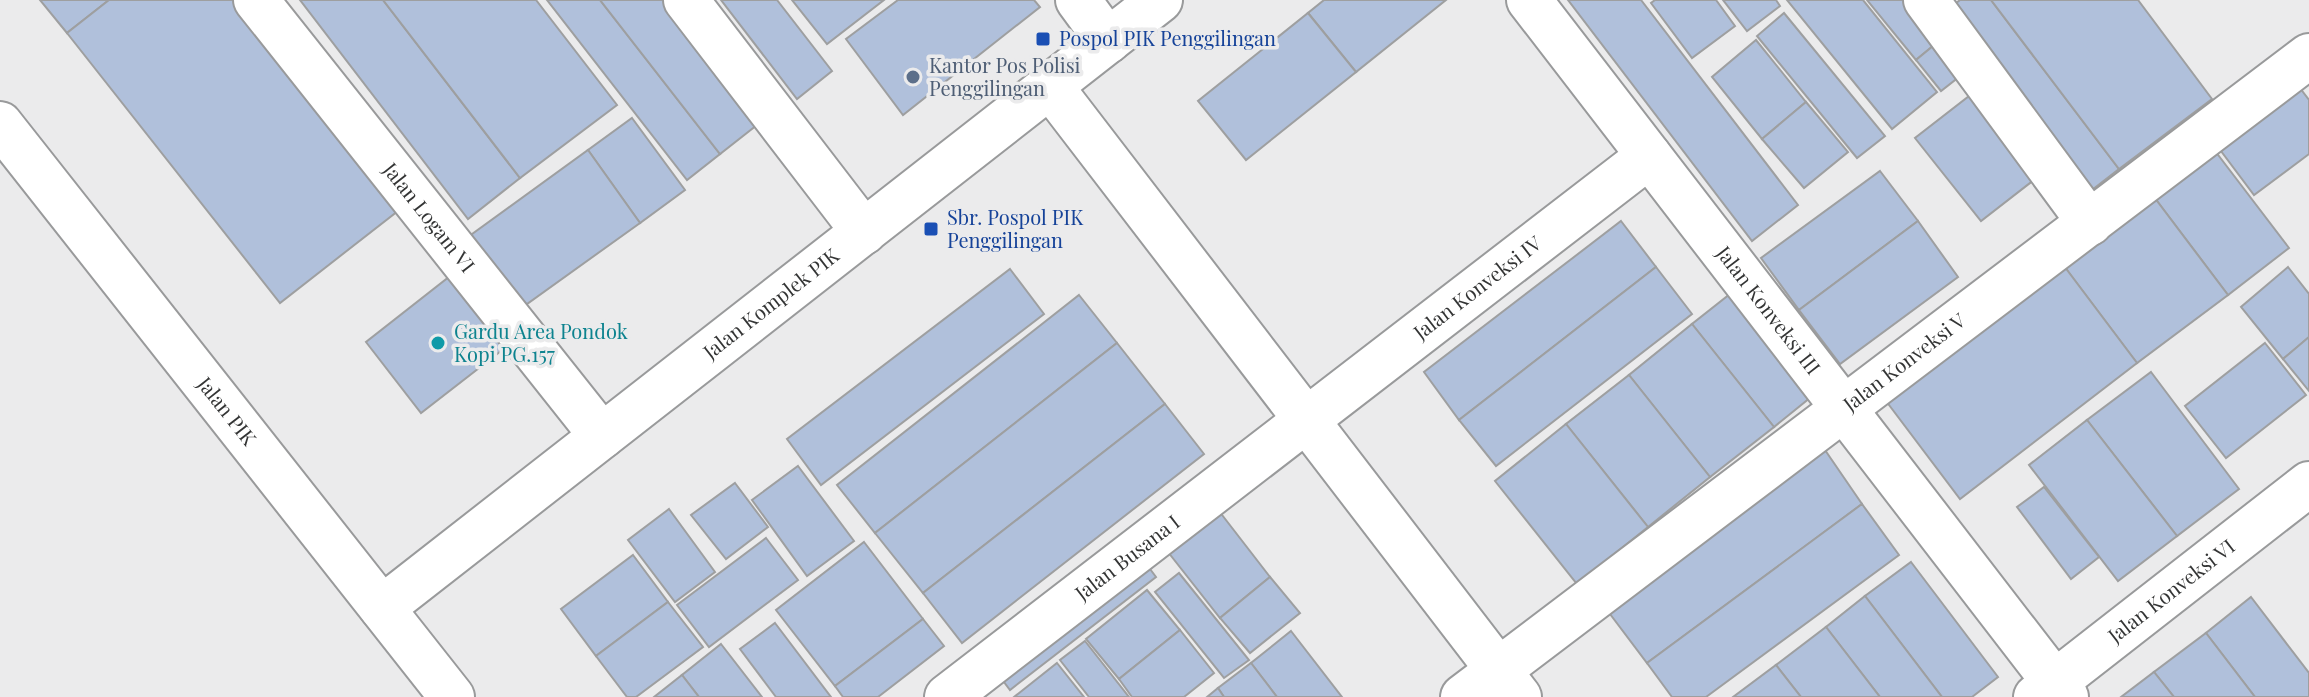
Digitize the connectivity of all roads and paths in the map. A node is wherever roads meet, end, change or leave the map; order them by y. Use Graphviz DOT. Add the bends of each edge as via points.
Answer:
graph roads {
  1 [pos="256,0"];
  2 [pos="686,0"];
  3 [pos="1078,0"];
  4 [pos="1160,0"];
  5 [pos="1529,0"];
  6 [pos="1926,0"];
  7 [pos="1108,41"];
  8 [pos="2309,56"];
  9 [pos="1050,86"];
  10 [pos="0,124"];
  11 [pos="1649,156"];
  12 [pos="2090,223"];
  13 [pos="864,232"];
  14 [pos="1843,409"];
  15 [pos="1308,420"];
  16 [pos="602,436"];
  17 [pos="2302,503"];
  18 [pos="382,608"];
  19 [pos="1509,683"];
  20 [pos="2052,692"];
  21 [pos="452,697"];
  22 [pos="947,697"];
  23 [pos="1463,697"];
  1 -- 16 [label="street, Jalan Logam VI"];
  2 -- 13 [label="street"];
  3 -- 7 [label="street"];
  4 -- 7 [label="street, Jalan Komplek PIK"];
  5 -- 11 [label="street, Jalan Konveksi III"];
  6 -- 12 [label="street"];
  7 -- 9 [label="street, Jalan Komplek PIK"];
  8 -- 12 [label="street, Jalan Konveksi V"];
  9 -- 13 [label="street, Jalan Komplek PIK"];
  9 -- 15 [label="street"];
  10 -- 18 [label="street, Jalan PIK"];
  11 -- 14 [label="street, Jalan Konveksi III"];
  11 -- 15 [label="street, Jalan Konveksi IV"];
  12 -- 14 [label="street, Jalan Konveksi V"];
  13 -- 16 [label="street, Jalan Komplek PIK"];
  14 -- 19 [label="street, Jalan Konveksi V"];
  14 -- 20 [label="street, Jalan Konveksi III"];
  15 -- 19 [label="street"];
  15 -- 22 [label="street, Jalan Busana I"];
  16 -- 18 [label="street, Jalan Komplek PIK"];
  17 -- 20 [label="street, Jalan Konveksi VI"];
  18 -- 21 [label="street, Jalan PIK"];
  19 -- 23 [label="street, Jalan Konveksi V"];
}
